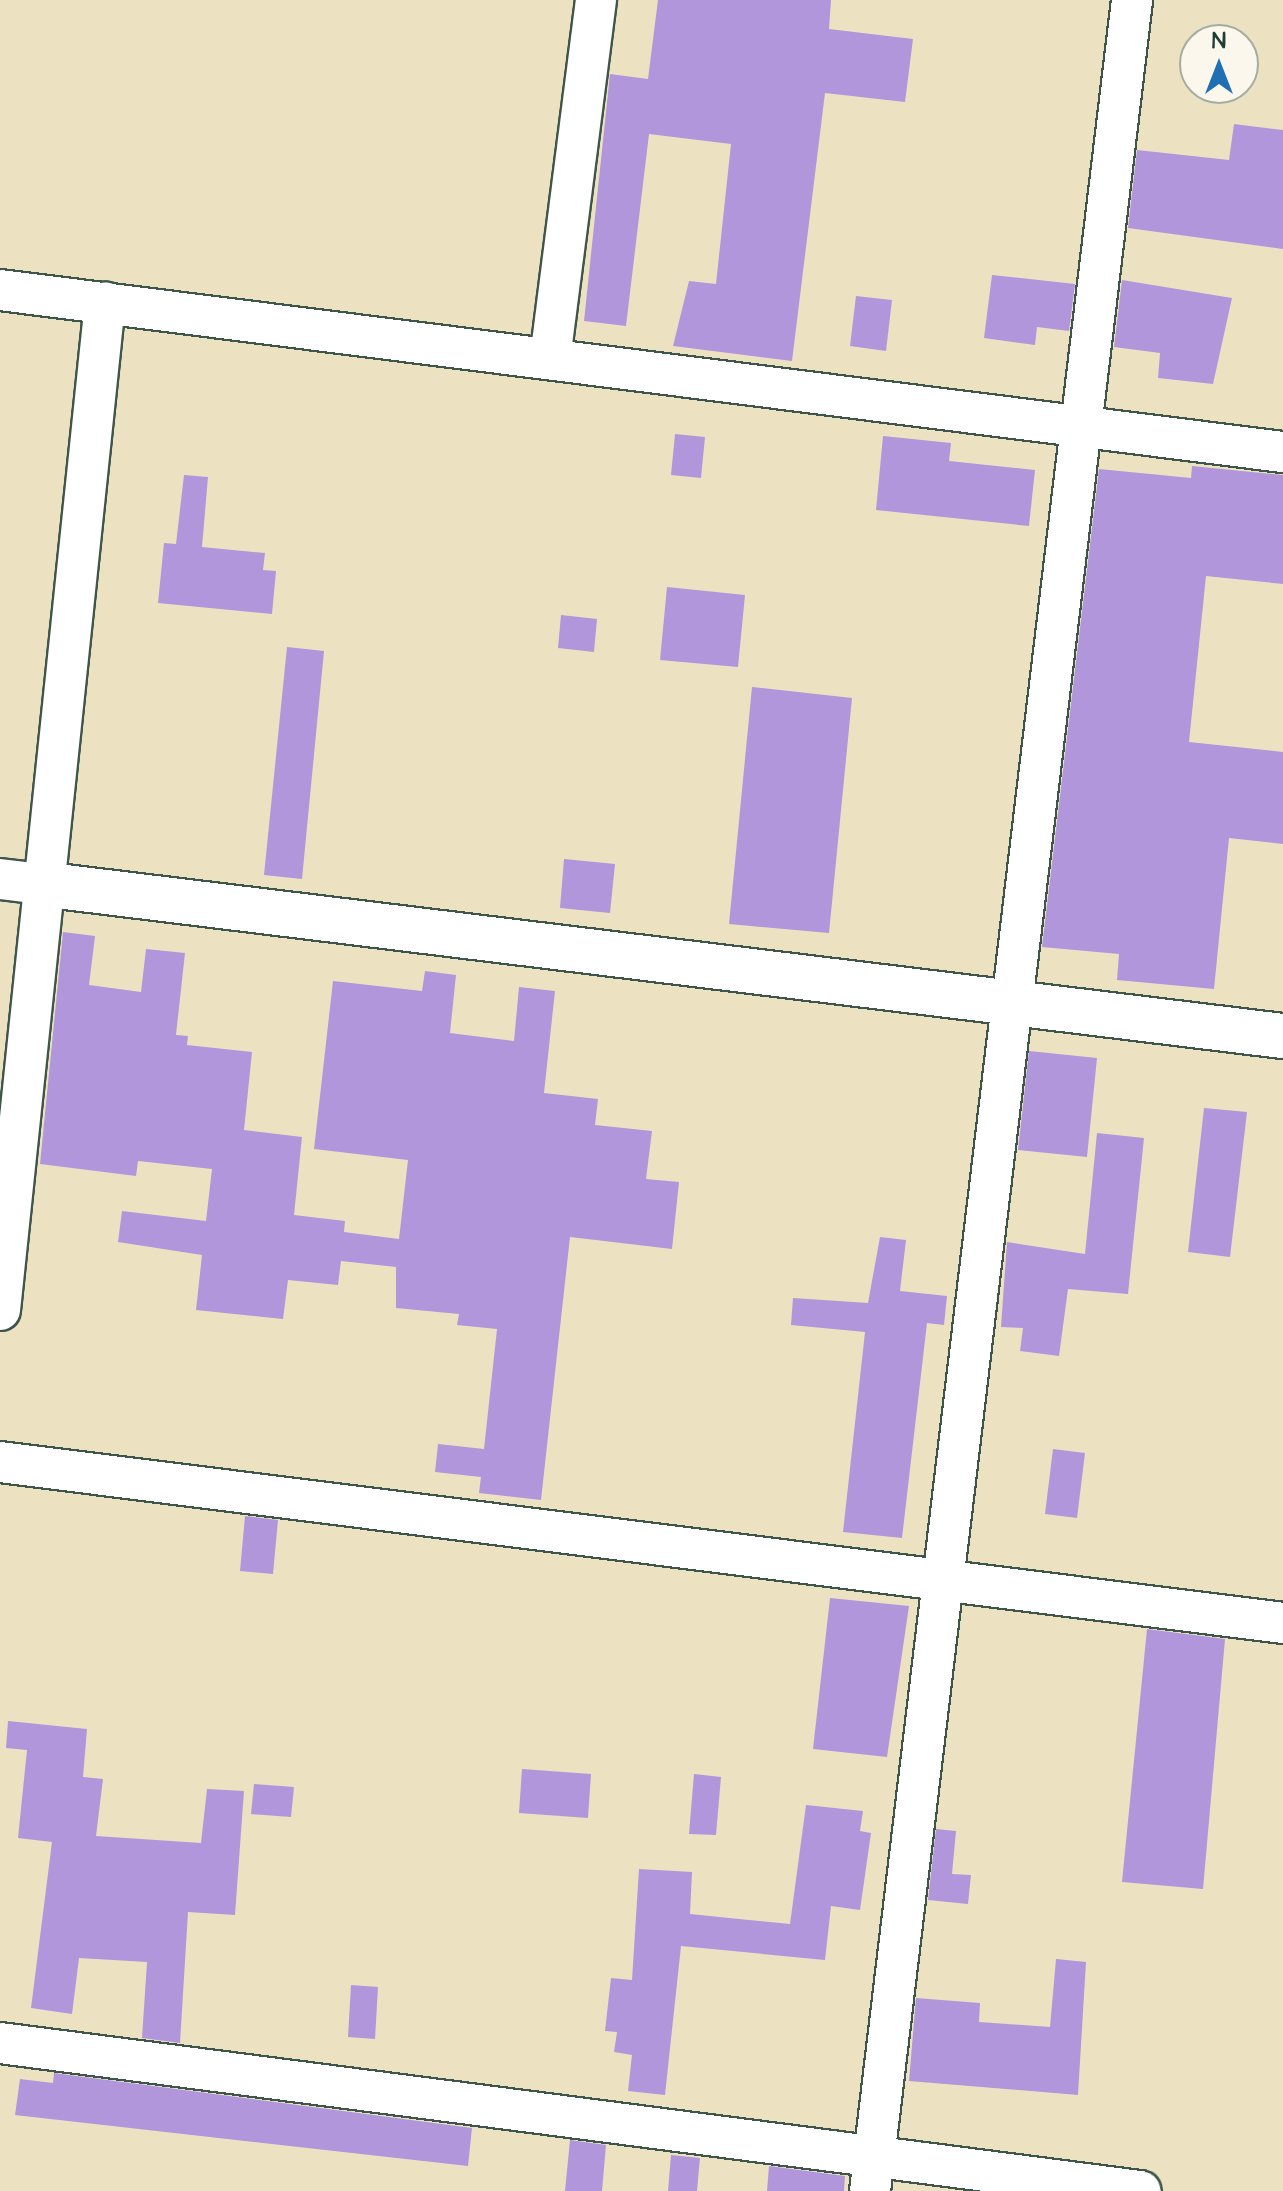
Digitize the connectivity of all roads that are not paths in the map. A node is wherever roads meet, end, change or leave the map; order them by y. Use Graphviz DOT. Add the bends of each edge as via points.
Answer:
graph roads {
  1 [pos="596,0"];
  2 [pos="1132,0"];
  3 [pos="0,290"];
  4 [pos="105,302"];
  5 [pos="550,359"];
  6 [pos="1077,425"];
  7 [pos="1283,452"];
  8 [pos="0,879"];
  9 [pos="49,885"];
  10 [pos="1014,1003"];
  11 [pos="1283,1036"];
  12 [pos="0,1310"];
  13 [pos="0,1462"];
  14 [pos="940,1579"];
  15 [pos="1283,1623"];
  16 [pos="0,2043"];
  17 [pos="872,2175"];
  18 [pos="1140,2191"];
  1 -- 5 [label="street"];
  2 -- 6 [label="street"];
  3 -- 4 [label="street"];
  4 -- 5 [label="street"];
  4 -- 9 [label="street"];
  5 -- 6 [label="street"];
  6 -- 7 [label="street"];
  6 -- 10 [label="street"];
  8 -- 9 [label="street"];
  9 -- 10 [label="street"];
  9 -- 12 [label="street"];
  10 -- 11 [label="street"];
  10 -- 14 [label="street"];
  13 -- 14 [label="street"];
  14 -- 15 [label="street"];
  14 -- 17 [label="street"];
  16 -- 17 [label="street"];
  17 -- 18 [label="street"];
}
